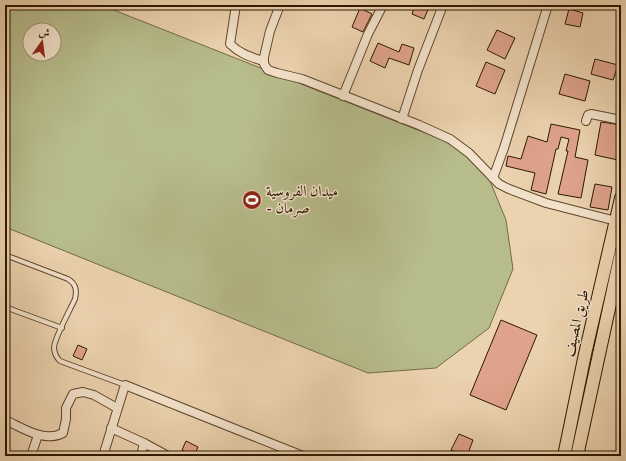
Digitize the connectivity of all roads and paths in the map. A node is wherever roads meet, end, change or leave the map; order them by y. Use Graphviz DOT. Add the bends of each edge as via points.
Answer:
graph roads {
  1 [pos="236,5"];
  2 [pos="280,5"];
  3 [pos="383,5"];
  4 [pos="443,5"];
  5 [pos="548,5"];
  6 [pos="263,60"];
  7 [pos="343,96"];
  8 [pos="402,119"];
  9 [pos="621,120"];
  10 [pos="586,121"];
  11 [pos="493,178"];
  12 [pos="621,198"];
  13 [pos="618,221"];
  14 [pos="621,253"];
  15 [pos="5,255"];
  16 [pos="5,307"];
  17 [pos="62,328"];
  18 [pos="125,386"];
  19 [pos="117,408"];
  20 [pos="5,420"];
  21 [pos="111,428"];
  22 [pos="38,436"];
  23 [pos="144,443"];
  24 [pos="31,456"];
  25 [pos="103,456"];
  26 [pos="141,456"];
  27 [pos="168,456"];
  28 [pos="300,456"];
  29 [pos="564,456"];
  30 [pos="577,456"];
  1 -- 6 [label="street" via="230,44 244,54"];
  2 -- 6 [label="street"];
  3 -- 7 [label="street" via="368,34"];
  4 -- 8 [label="street"];
  5 -- 11 [label="street"];
  6 -- 7 [label="street" via="272,72 302,80"];
  7 -- 8 [label="street"];
  8 -- 11 [label="street" via="450,139 469,153"];
  9 -- 10 [label="street" via="591,114"];
  11 -- 13 [label="street" via="509,189 546,203"];
  12 -- 13 [label="main road, طريق المصيف"];
  13 -- 29 [label="main road, طريق المصيف"];
  14 -- 30 [label="main road, طريق المصيف"];
  15 -- 17 [label="lane" via="72,282 76,294"];
  16 -- 17 [label="lane"];
  17 -- 18 [label="lane" via="54,348 56,358"];
  18 -- 19 [label="street"];
  18 -- 28 [label="street"];
  19 -- 21 [label="street"];
  19 -- 22 [label="street" via="94,394 73,394 66,408 63,433 55,437"];
  20 -- 22 [label="street"];
  21 -- 23 [label="street"];
  21 -- 25 [label="street"];
  22 -- 24 [label="street"];
  23 -- 26 [label="street"];
  23 -- 27 [label="street"];
}
